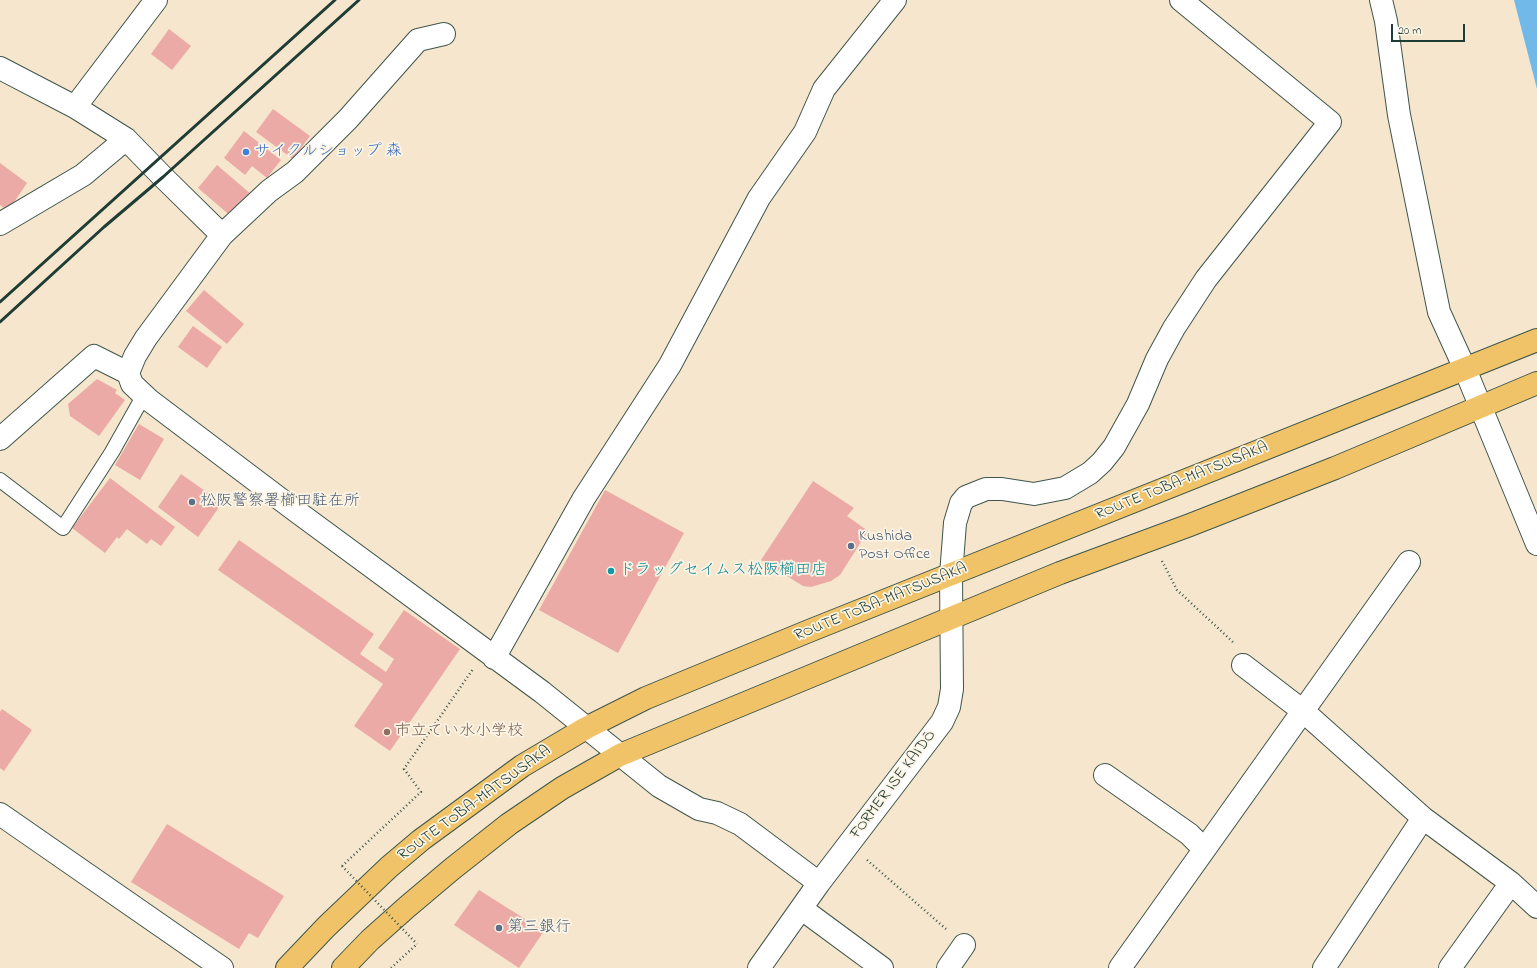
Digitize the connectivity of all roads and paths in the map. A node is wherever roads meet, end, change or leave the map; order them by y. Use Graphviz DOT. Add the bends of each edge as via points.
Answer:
graph roads {
  1 [pos="156,0"];
  2 [pos="895,0"];
  3 [pos="1181,0"];
  4 [pos="1381,0"];
  5 [pos="444,34"];
  6 [pos="0,68"];
  7 [pos="75,107"];
  8 [pos="126,138"];
  9 [pos="0,224"];
  10 [pos="222,235"];
  11 [pos="1537,340"];
  12 [pos="1465,369"];
  13 [pos="128,373"];
  14 [pos="1537,383"];
  15 [pos="144,395"];
  16 [pos="1480,406"];
  17 [pos="0,439"];
  18 [pos="0,480"];
  19 [pos="1537,544"];
  20 [pos="1161,559"];
  21 [pos="1409,562"];
  22 [pos="951,575"];
  23 [pos="951,618"];
  24 [pos="494,658"];
  25 [pos="1243,665"];
  26 [pos="1303,711"];
  27 [pos="586,728"];
  28 [pos="620,755"];
  29 [pos="1105,775"];
  30 [pos="0,814"];
  31 [pos="1423,818"];
  32 [pos="849,843"];
  33 [pos="1204,849"];
  34 [pos="819,883"];
  35 [pos="1511,883"];
  36 [pos="1537,907"];
  37 [pos="802,909"];
  38 [pos="964,945"];
  39 [pos="222,968"];
  40 [pos="287,968"];
  41 [pos="343,968"];
  42 [pos="391,968"];
  43 [pos="759,968"];
  44 [pos="882,968"];
  45 [pos="948,968"];
  46 [pos="1120,968"];
  47 [pos="1324,968"];
  48 [pos="1450,968"];
  1 -- 7 [label="street"];
  2 -- 24 [label="street" via="824,89 805,132 759,198 670,365 584,498"];
  3 -- 22 [label="street, FORMER ISE KAIDŌ" via="1330,122 1202,285 1174,328 1157,359 1138,404 1114,447 1102,462 1090,473 1065,488 1034,494 986,489 966,497 957,512"];
  4 -- 12 [label="street" via="1399,116 1439,312"];
  5 -- 10 [label="street" via="418,40 295,172 269,191"];
  6 -- 7 [label="street"];
  7 -- 8 [label="street"];
  8 -- 9 [label="street" via="84,176"];
  8 -- 10 [label="street"];
  10 -- 13 [label="street" via="146,338 134,356"];
  11 -- 12 [label="main road, ROUTE TOBA-MATSUSAKA"];
  12 -- 16 [label="street"];
  12 -- 22 [label="main road, ROUTE TOBA-MATSUSAKA"];
  13 -- 15 [label="street" via="132,384"];
  13 -- 17 [label="street" via="94,356"];
  14 -- 16 [label="main road"];
  15 -- 18 [label="lane" via="112,452 63,528"];
  15 -- 24 [label="street"];
  16 -- 19 [label="street"];
  16 -- 23 [label="main road" via="1327,471 1060,573"];
  20 -- 25 [label="path" via="1177,590 1246,655"];
  21 -- 26 [label="street"];
  22 -- 23 [label="street, FORMER ISE KAIDŌ"];
  22 -- 27 [label="main road, ROUTE TOBA-MATSUSAKA" via="653,695"];
  23 -- 28 [label="main road"];
  23 -- 32 [label="street, FORMER ISE KAIDŌ" via="952,689 949,707 942,722"];
  24 -- 27 [label="street" via="542,692"];
  24 -- 42 [label="path, bridge" via="484,661 472,670 404,769 421,792 342,866 417,944"];
  25 -- 26 [label="street"];
  26 -- 31 [label="street"];
  26 -- 33 [label="street"];
  27 -- 28 [label="street"];
  27 -- 40 [label="main road, ROUTE TOBA-MATSUSAKA" via="522,766 421,840 384,872"];
  28 -- 34 [label="street" via="677,797 699,809 717,813 740,824"];
  28 -- 41 [label="main road" via="562,788 509,824 370,940"];
  29 -- 33 [label="street" via="1189,834"];
  30 -- 39 [label="street"];
  31 -- 35 [label="street"];
  31 -- 47 [label="street"];
  32 -- 34 [label="street, FORMER ISE KAIDŌ"];
  32 -- 38 [label="path"];
  33 -- 46 [label="street"];
  34 -- 37 [label="street, FORMER ISE KAIDŌ"];
  35 -- 36 [label="street"];
  35 -- 48 [label="street"];
  37 -- 43 [label="street, FORMER ISE KAIDŌ"];
  37 -- 44 [label="street"];
  38 -- 45 [label="street"];
}
